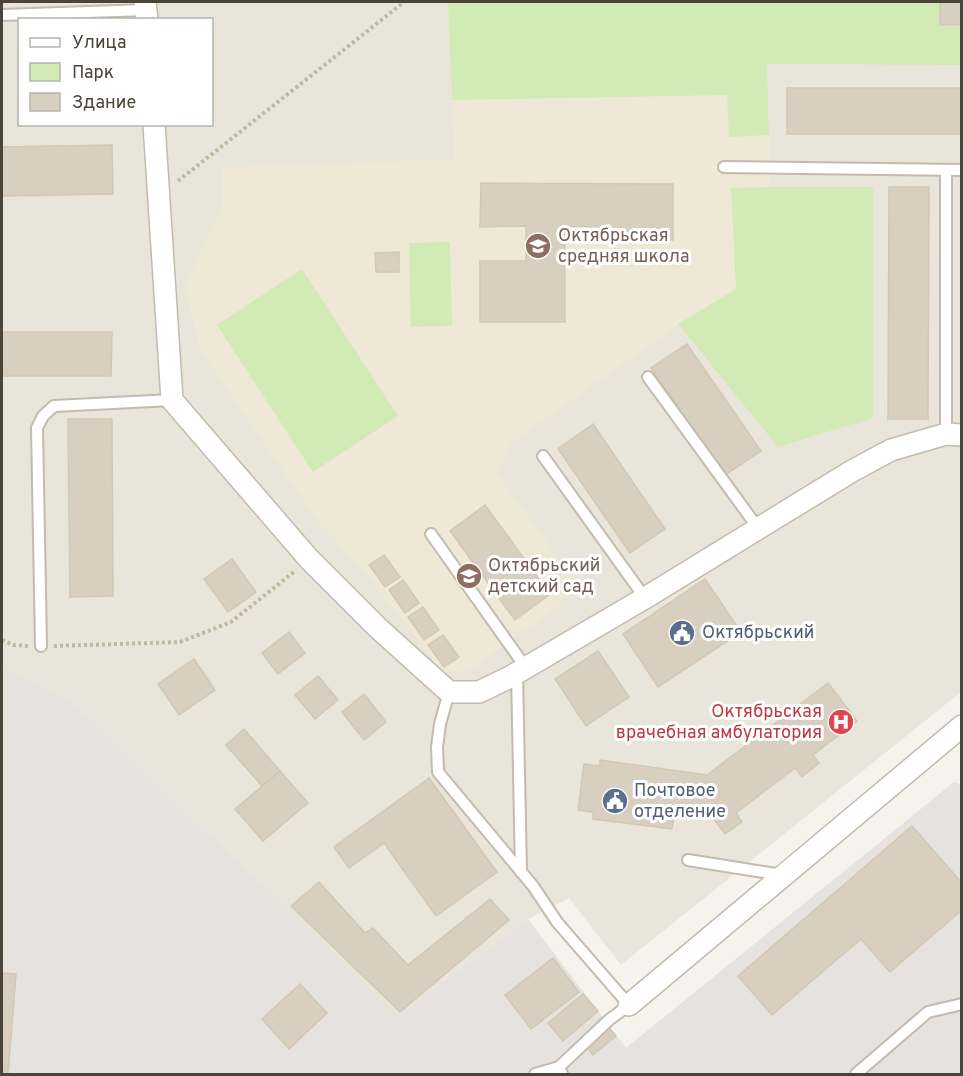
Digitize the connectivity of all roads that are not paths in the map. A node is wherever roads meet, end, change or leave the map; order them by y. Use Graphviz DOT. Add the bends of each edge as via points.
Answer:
graph roads {
  1 [pos="146,10"];
  2 [pos="2,15"];
  3 [pos="154,126"];
  4 [pos="724,167"];
  5 [pos="962,170"];
  6 [pos="946,171"];
  7 [pos="648,377"];
  8 [pos="172,400"];
  9 [pos="954,434"];
  10 [pos="543,456"];
  11 [pos="758,528"];
  12 [pos="431,534"];
  13 [pos="645,598"];
  14 [pos="41,646"];
  15 [pos="522,670"];
  16 [pos="449,692"];
  17 [pos="962,726"];
  18 [pos="688,860"];
  19 [pos="521,872"];
  20 [pos="783,875"];
  21 [pos="962,1004"];
  22 [pos="629,1005"];
  23 [pos="560,1071"];
  24 [pos="535,1074"];
  25 [pos="856,1074"];
  1 -- 2 [label="lane"];
  3 -- 8 [label="street"];
  4 -- 6 [label="lane"];
  5 -- 6 [label="lane"];
  6 -- 9 [label="lane"];
  7 -- 11 [label="lane"];
  8 -- 14 [label="lane" via="54,406 42,416 37,428"];
  8 -- 16 [label="street" via="309,559"];
  9 -- 11 [label="street" via="891,450"];
  10 -- 13 [label="lane"];
  11 -- 13 [label="street"];
  12 -- 15 [label="lane"];
  13 -- 15 [label="street"];
  15 -- 16 [label="street" via="479,692"];
  15 -- 19 [label="lane"];
  16 -- 19 [label="lane" via="440,724 438,772"];
  17 -- 20 [label="street"];
  18 -- 20 [label="lane"];
  19 -- 22 [label="lane" via="557,922"];
  20 -- 22 [label="street"];
  21 -- 25 [label="lane" via="928,1012"];
  22 -- 23 [label="lane"];
  23 -- 24 [label="lane"];
}
